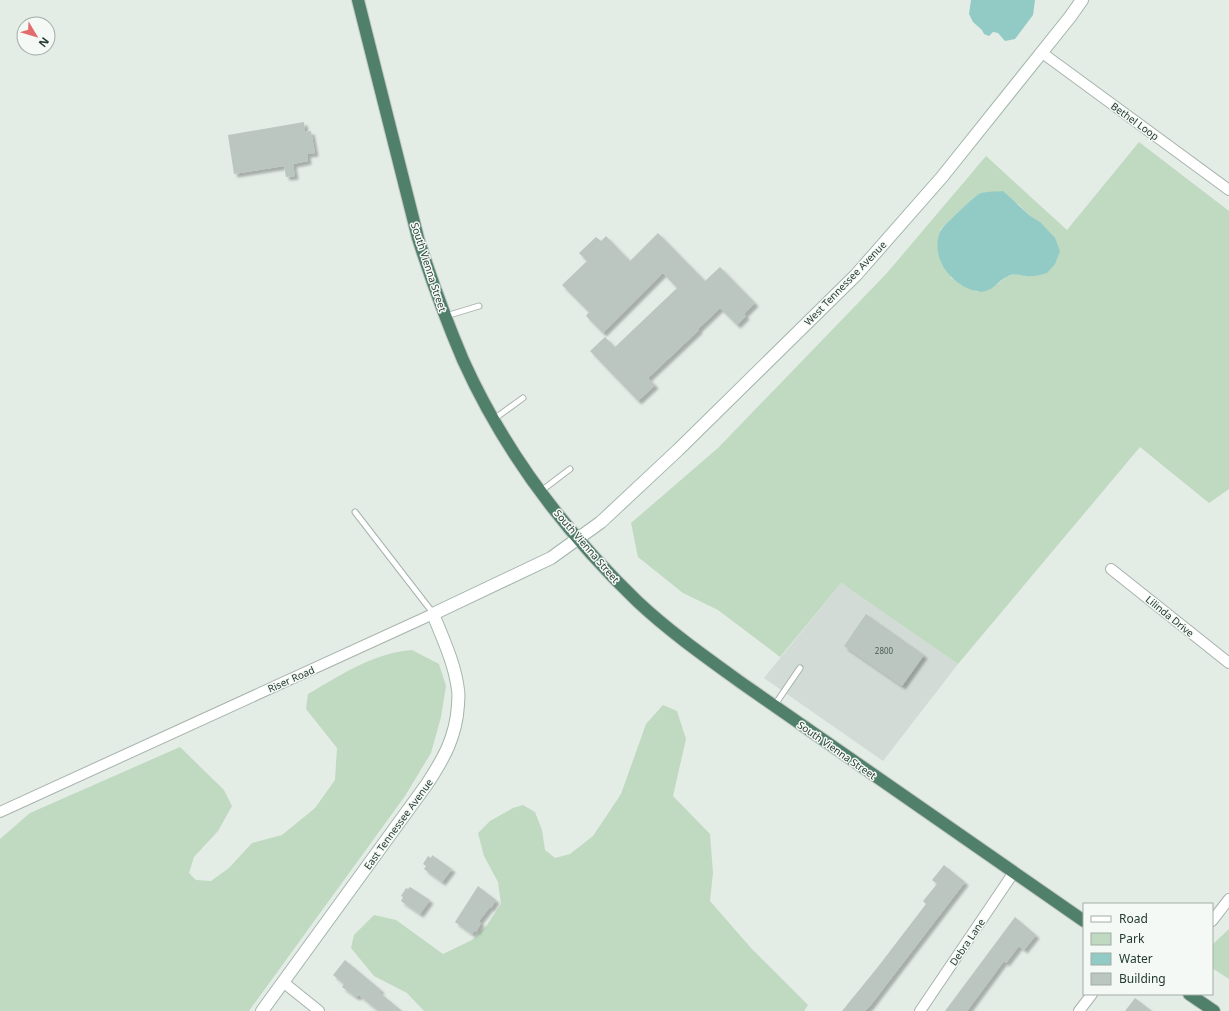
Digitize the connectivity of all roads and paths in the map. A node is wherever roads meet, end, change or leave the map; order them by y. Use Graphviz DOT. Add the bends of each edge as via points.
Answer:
graph roads {
  1 [pos="358,0"];
  2 [pos="1082,0"];
  3 [pos="1041,52"];
  4 [pos="1229,190"];
  5 [pos="479,306"];
  6 [pos="445,316"];
  7 [pos="523,398"];
  8 [pos="494,419"];
  9 [pos="570,469"];
  10 [pos="540,492"];
  11 [pos="355,512"];
  12 [pos="578,539"];
  13 [pos="1111,569"];
  14 [pos="433,614"];
  15 [pos="1229,663"];
  16 [pos="800,668"];
  17 [pos="774,706"];
  18 [pos="0,812"];
  19 [pos="1014,872"];
  20 [pos="1229,899"];
  21 [pos="1083,920"];
  22 [pos="1213,920"];
  23 [pos="283,982"];
  24 [pos="1091,995"];
  25 [pos="1190,995"];
  26 [pos="262,1011"];
  27 [pos="319,1011"];
  28 [pos="920,1011"];
  29 [pos="1079,1011"];
  30 [pos="1214,1011"];
  1 -- 6 [label="highway, South Vienna Street" via="418,238"];
  2 -- 3 [label="main road, West Tennessee Avenue"];
  3 -- 4 [label="street, Bethel Loop"];
  3 -- 12 [label="main road, West Tennessee Avenue" via="942,177 856,275 678,450 601,522"];
  5 -- 6 [label="lane"];
  6 -- 8 [label="highway, South Vienna Street"];
  7 -- 8 [label="lane"];
  8 -- 10 [label="highway, South Vienna Street"];
  9 -- 10 [label="lane"];
  10 -- 12 [label="highway, South Vienna Street"];
  11 -- 14 [label="lane"];
  12 -- 14 [label="main road, Riser Road" via="551,558"];
  12 -- 17 [label="highway, South Vienna Street" via="603,567 660,621 698,652"];
  13 -- 15 [label="street, Lilinda Drive"];
  14 -- 18 [label="street, Riser Road"];
  14 -- 23 [label="main road, East Tennessee Avenue" via="450,657 459,691 452,739 443,760 427,784"];
  16 -- 17 [label="lane"];
  17 -- 19 [label="highway, South Vienna Street"];
  19 -- 21 [label="highway, South Vienna Street"];
  19 -- 28 [label="street, Debra Lane"];
  20 -- 22 [label="street"];
  23 -- 26 [label="main road, East Tennessee Avenue"];
  23 -- 27 [label="street"];
  24 -- 29 [label="street"];
  25 -- 30 [label="highway"];
}
